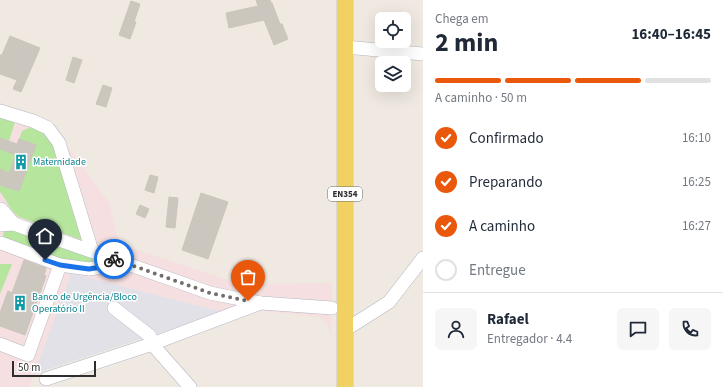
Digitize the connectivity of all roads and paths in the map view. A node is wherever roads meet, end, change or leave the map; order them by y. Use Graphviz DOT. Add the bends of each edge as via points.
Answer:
graph roads {
  1 [pos="345,0"];
  2 [pos="345,47"];
  3 [pos="423,54"];
  4 [pos="0,111"];
  5 [pos="0,210"];
  6 [pos="14,224"];
  7 [pos="0,225"];
  8 [pos="0,243"];
  9 [pos="98,253"];
  10 [pos="423,258"];
  11 [pos="60,265"];
  12 [pos="261,303"];
  13 [pos="114,308"];
  14 [pos="332,308"];
  15 [pos="345,330"];
  16 [pos="0,344"];
  17 [pos="152,344"];
  18 [pos="46,379"];
  19 [pos="190,387"];
  20 [pos="344,387"];
  1 -- 2 [label="main road, EN354"];
  2 -- 3 [label="street"];
  2 -- 15 [label="main road, EN354"];
  4 -- 9 [label="street" via="48,128 55,138"];
  5 -- 6 [label="street"];
  6 -- 7 [label="street"];
  6 -- 9 [label="street"];
  8 -- 11 [label="street"];
  9 -- 11 [label="street" via="101,267 89,269"];
  9 -- 12 [label="street" via="210,293"];
  10 -- 15 [label="street" via="389,302"];
  11 -- 16 [label="street" via="28,355"];
  12 -- 14 [label="street"];
  12 -- 17 [label="street"];
  13 -- 17 [label="street" via="150,336"];
  15 -- 20 [label="main road, EN354"];
  17 -- 18 [label="street"];
  17 -- 19 [label="street"];
}
